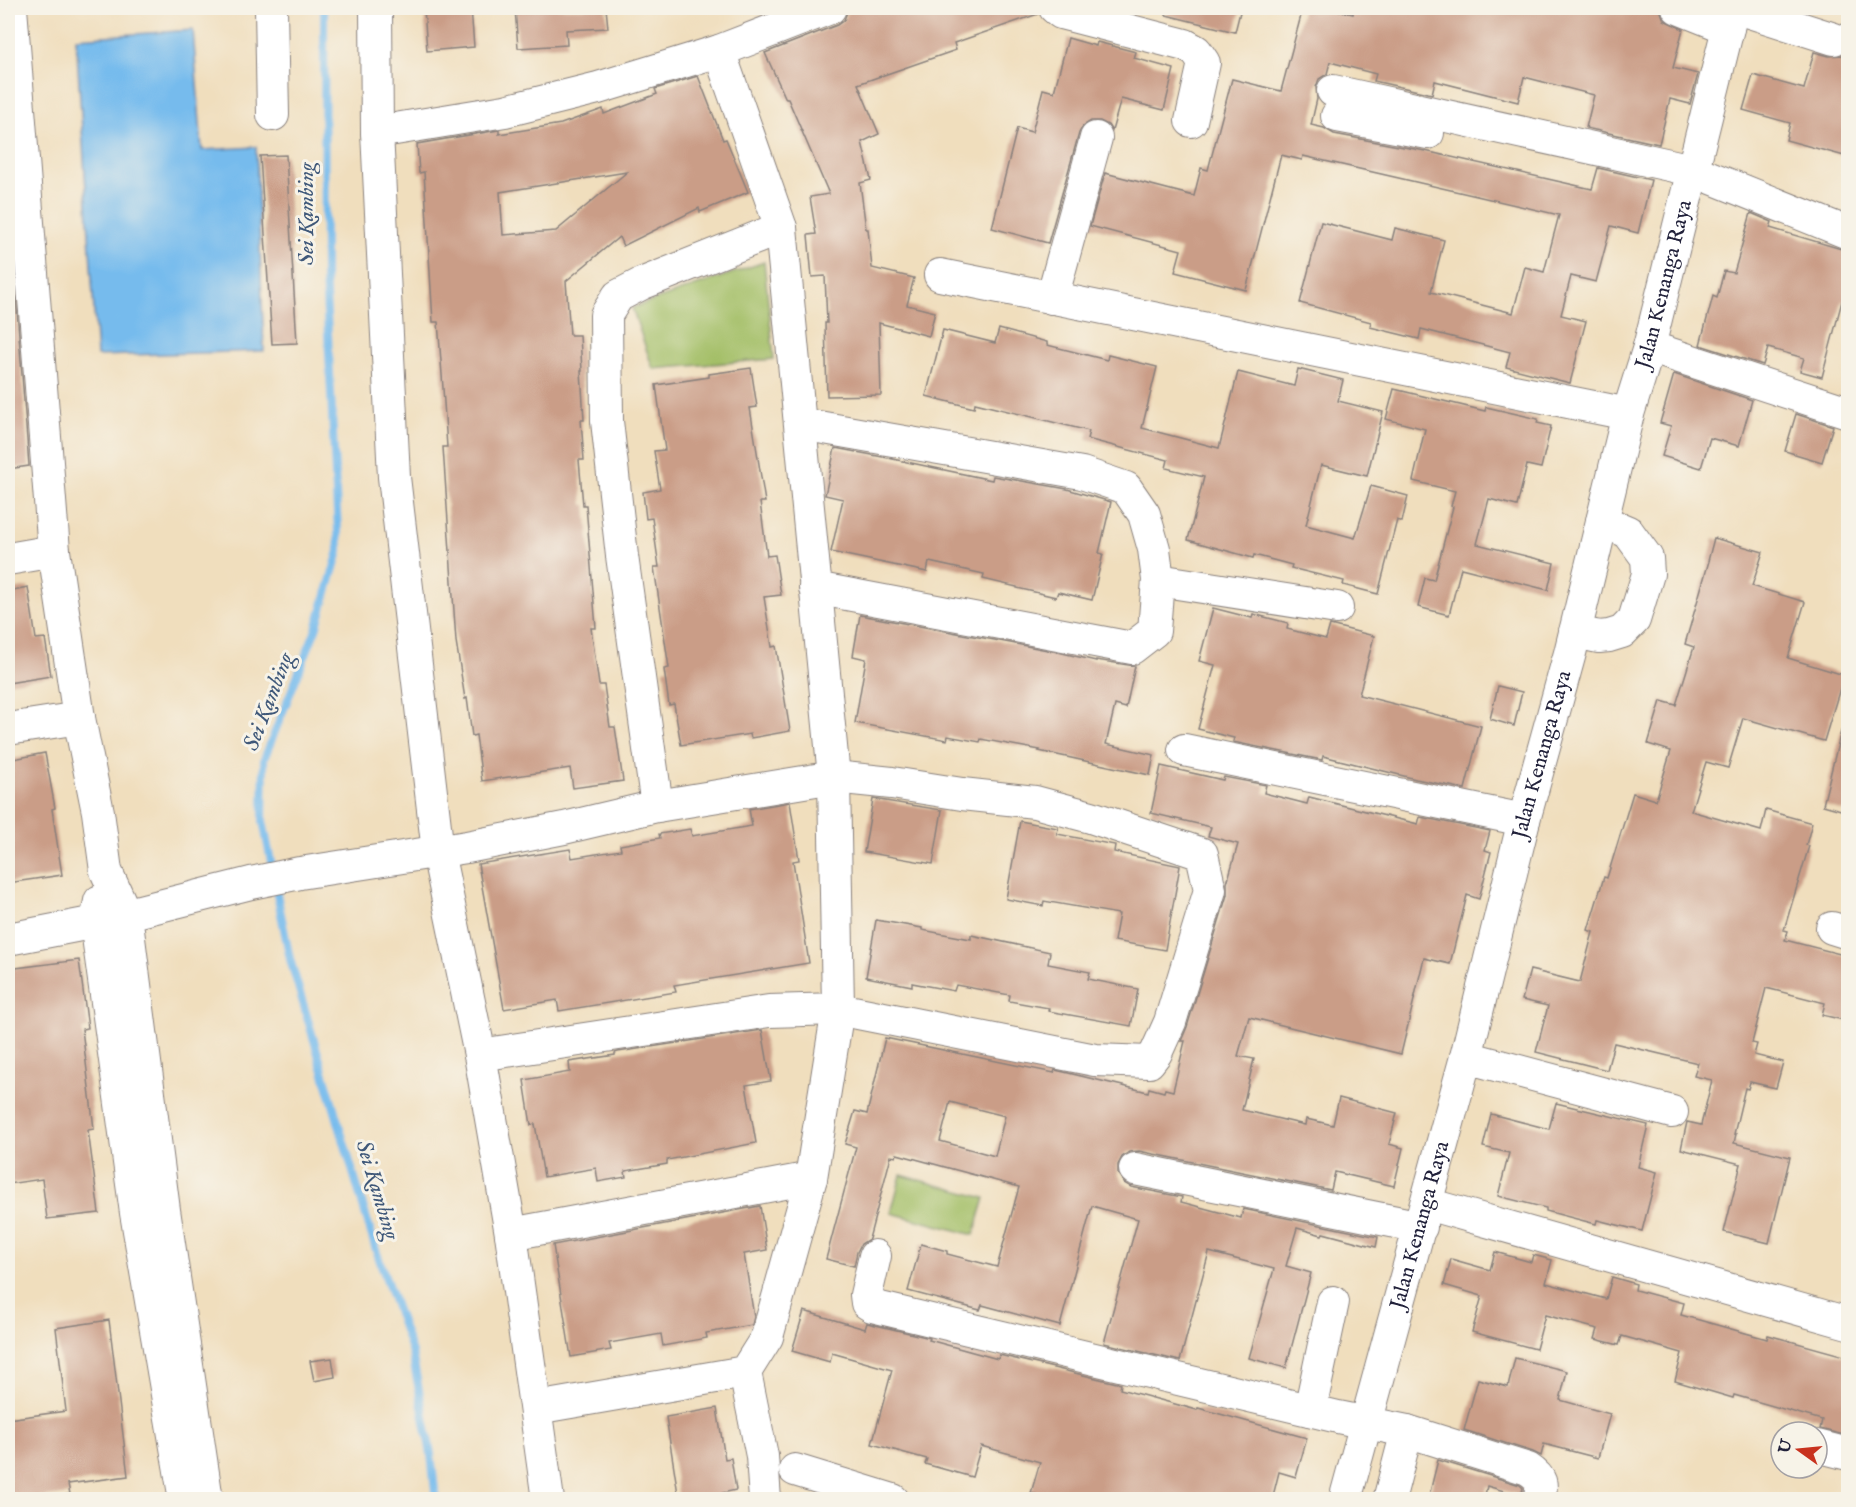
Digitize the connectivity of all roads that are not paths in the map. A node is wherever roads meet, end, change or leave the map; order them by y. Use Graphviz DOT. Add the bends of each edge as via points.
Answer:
graph roads {
  1 [pos="12,8"];
  2 [pos="271,8"];
  3 [pos="376,8"];
  4 [pos="830,8"];
  5 [pos="1055,8"];
  6 [pos="1678,8"];
  7 [pos="1733,14"];
  8 [pos="1834,39"];
  9 [pos="719,51"];
  10 [pos="1335,103"];
  11 [pos="273,115"];
  12 [pos="1191,121"];
  13 [pos="377,132"];
  14 [pos="1096,138"];
  15 [pos="1690,177"];
  16 [pos="781,228"];
  17 [pos="1848,233"];
  18 [pos="940,275"];
  19 [pos="1052,298"];
  20 [pos="1649,347"];
  21 [pos="1848,412"];
  22 [pos="1629,414"];
  23 [pos="801,424"];
  24 [pos="1602,521"];
  25 [pos="54,551"];
  26 [pos="8,559"];
  27 [pos="1158,580"];
  28 [pos="815,588"];
  29 [pos="1337,608"];
  30 [pos="1575,632"];
  31 [pos="79,718"];
  32 [pos="8,729"];
  33 [pos="1184,750"];
  34 [pos="834,777"];
  35 [pos="657,806"];
  36 [pos="1524,820"];
  37 [pos="438,852"];
  38 [pos="111,919"];
  39 [pos="8,939"];
  40 [pos="838,1008"];
  41 [pos="480,1055"];
  42 [pos="1466,1057"];
  43 [pos="1671,1112"];
  44 [pos="1135,1169"];
  45 [pos="811,1178"];
  46 [pos="150,1212"];
  47 [pos="1424,1216"];
  48 [pos="511,1234"];
  49 [pos="875,1256"];
  50 [pos="1333,1302"];
  51 [pos="1848,1323"];
  52 [pos="745,1372"];
  53 [pos="536,1408"];
  54 [pos="1310,1410"];
  55 [pos="1366,1422"];
  56 [pos="1407,1431"];
  57 [pos="1829,1449"];
  58 [pos="1848,1454"];
  59 [pos="795,1470"];
  60 [pos="185,1500"];
  61 [pos="207,1500"];
  62 [pos="548,1500"];
  63 [pos="765,1500"];
  64 [pos="893,1500"];
  65 [pos="1345,1500"];
  66 [pos="1389,1500"];
  67 [pos="1539,1500"];
  1 -- 25 [label="street"];
  2 -- 11 [label="street"];
  3 -- 13 [label="street"];
  4 -- 9 [label="street"];
  5 -- 12 [label="street" via="1061,13 1196,51 1204,63"];
  6 -- 7 [label="street"];
  7 -- 8 [label="street"];
  7 -- 15 [label="street, Jalan Kenanga Raya"];
  9 -- 13 [label="street" via="505,111"];
  9 -- 16 [label="street"];
  10 -- 15 [label="street"];
  13 -- 37 [label="street" via="394,477"];
  14 -- 19 [label="street"];
  15 -- 17 [label="street"];
  15 -- 20 [label="street, Jalan Kenanga Raya"];
  16 -- 23 [label="street"];
  16 -- 35 [label="street" via="642,284 618,296 606,315 607,420"];
  18 -- 19 [label="street"];
  19 -- 22 [label="street"];
  20 -- 21 [label="street"];
  20 -- 22 [label="street, Jalan Kenanga Raya"];
  22 -- 24 [label="street, Jalan Kenanga Raya"];
  23 -- 27 [label="street" via="1082,473 1126,488 1144,514"];
  23 -- 28 [label="street"];
  24 -- 30 [label="street, Jalan Kenanga Raya"];
  24 -- 30 [label="street" via="1628,532 1647,558 1648,574 1635,620 1622,632 1599,637"];
  25 -- 26 [label="street"];
  25 -- 31 [label="street"];
  27 -- 28 [label="street" via="1154,631 1132,648"];
  27 -- 29 [label="street"];
  28 -- 34 [label="street"];
  30 -- 36 [label="street, Jalan Kenanga Raya"];
  31 -- 32 [label="street"];
  31 -- 38 [label="street" via="98,812"];
  33 -- 36 [label="street"];
  34 -- 35 [label="street"];
  34 -- 40 [label="street"];
  34 -- 40 [label="street" via="1035,802 1091,817 1202,854 1210,890 1170,1022 1149,1062 1095,1060"];
  35 -- 37 [label="street"];
  36 -- 42 [label="street, Jalan Kenanga Raya"];
  37 -- 38 [label="street" via="251,883"];
  37 -- 41 [label="street"];
  38 -- 39 [label="street"];
  38 -- 46 [label="street"];
  40 -- 41 [label="street" via="769,1011"];
  40 -- 45 [label="street"];
  41 -- 48 [label="street"];
  42 -- 43 [label="street"];
  42 -- 47 [label="street, Jalan Kenanga Raya"];
  44 -- 47 [label="street"];
  45 -- 48 [label="street"];
  45 -- 52 [label="street" via="767,1337"];
  46 -- 60 [label="street"];
  46 -- 61 [label="street"];
  47 -- 51 [label="street"];
  47 -- 55 [label="street, Jalan Kenanga Raya"];
  48 -- 53 [label="street"];
  49 -- 54 [label="street" via="866,1295 872,1306"];
  50 -- 54 [label="street"];
  52 -- 53 [label="street"];
  52 -- 63 [label="street" via="762,1456"];
  53 -- 62 [label="street"];
  54 -- 55 [label="street"];
  55 -- 56 [label="street"];
  55 -- 65 [label="street, Jalan Kenanga Raya"];
  56 -- 66 [label="street"];
  56 -- 67 [label="street" via="1528,1469 1538,1476 1542,1488"];
  57 -- 58 [label="street"];
  59 -- 64 [label="street"];
}
